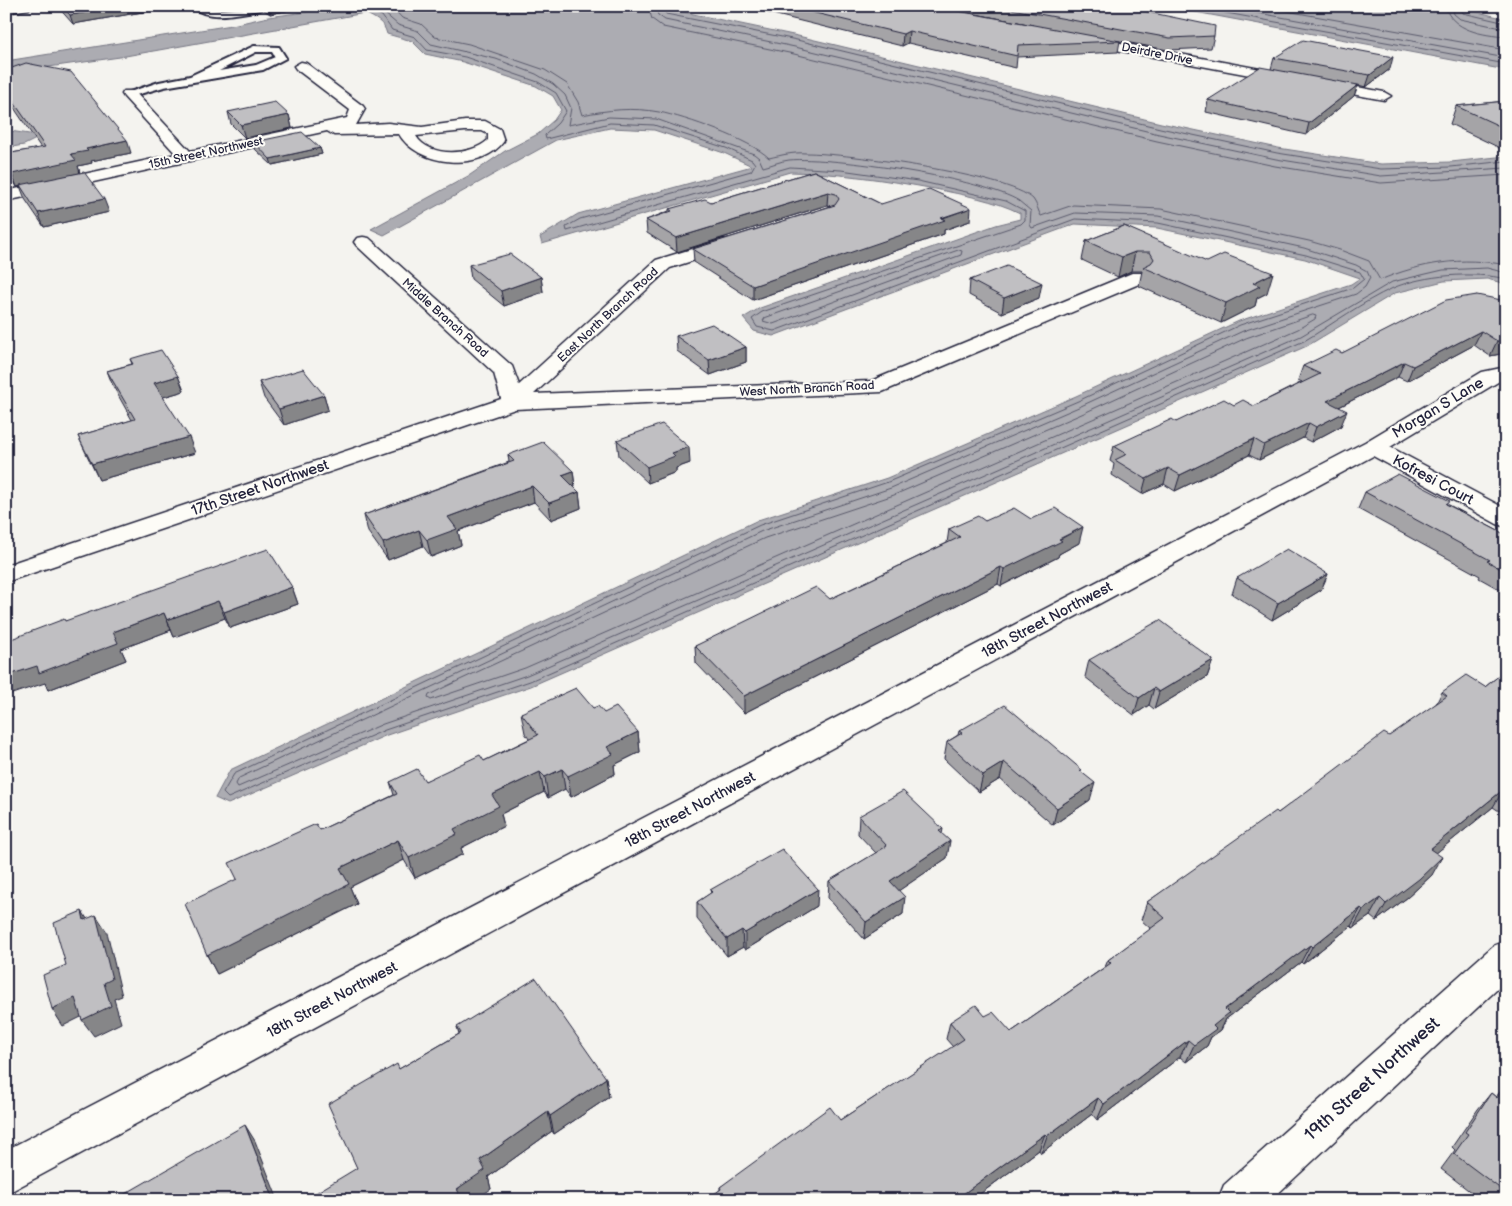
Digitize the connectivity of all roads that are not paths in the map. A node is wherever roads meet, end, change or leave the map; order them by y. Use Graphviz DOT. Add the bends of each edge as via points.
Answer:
graph roads {
  1 [pos="25,6"];
  2 [pos="195,6"];
  3 [pos="260,7"];
  4 [pos="6,9"];
  5 [pos="1065,37"];
  6 [pos="301,66"];
  7 [pos="195,77"];
  8 [pos="129,94"];
  9 [pos="1384,96"];
  10 [pos="320,129"];
  11 [pos="406,132"];
  12 [pos="187,157"];
  13 [pos="6,196"];
  14 [pos="746,238"];
  15 [pos="363,242"];
  16 [pos="1139,277"];
  17 [pos="1506,373"];
  18 [pos="513,402"];
  19 [pos="1373,447"];
  20 [pos="1502,512"];
  21 [pos="6,574"];
  22 [pos="1506,957"];
  23 [pos="6,1173"];
  24 [pos="1238,1200"];
  1 -- 4 [label="street"];
  2 -- 3 [label="lane" via="205,12 222,13"];
  5 -- 9 [label="street, Deirdre Drive"];
  6 -- 10 [label="street, 15th Street Northwest" via="358,110 353,121"];
  7 -- 7 [label="lane" via="258,68 281,58 275,49 254,49"];
  7 -- 8 [label="lane"];
  8 -- 12 [label="street"];
  10 -- 11 [label="street" via="388,128"];
  10 -- 12 [label="street, 15th Street Northwest"];
  11 -- 11 [label="street" via="415,145 440,156 464,156 484,151 496,141 495,132 486,126"];
  12 -- 13 [label="street, 15th Street Northwest"];
  14 -- 18 [label="street, East North Branch Road" via="663,264"];
  15 -- 18 [label="street, Middle Branch Road" via="504,372"];
  16 -- 18 [label="street, West North Branch Road" via="874,387"];
  17 -- 19 [label="street, Morgan S Lane" via="1490,377"];
  18 -- 21 [label="street, 17th Street Northwest"];
  19 -- 20 [label="street, Kofresi Court"];
  19 -- 23 [label="street, 18th Street Northwest"];
  22 -- 24 [label="street, 19th Street Northwest"];
}
